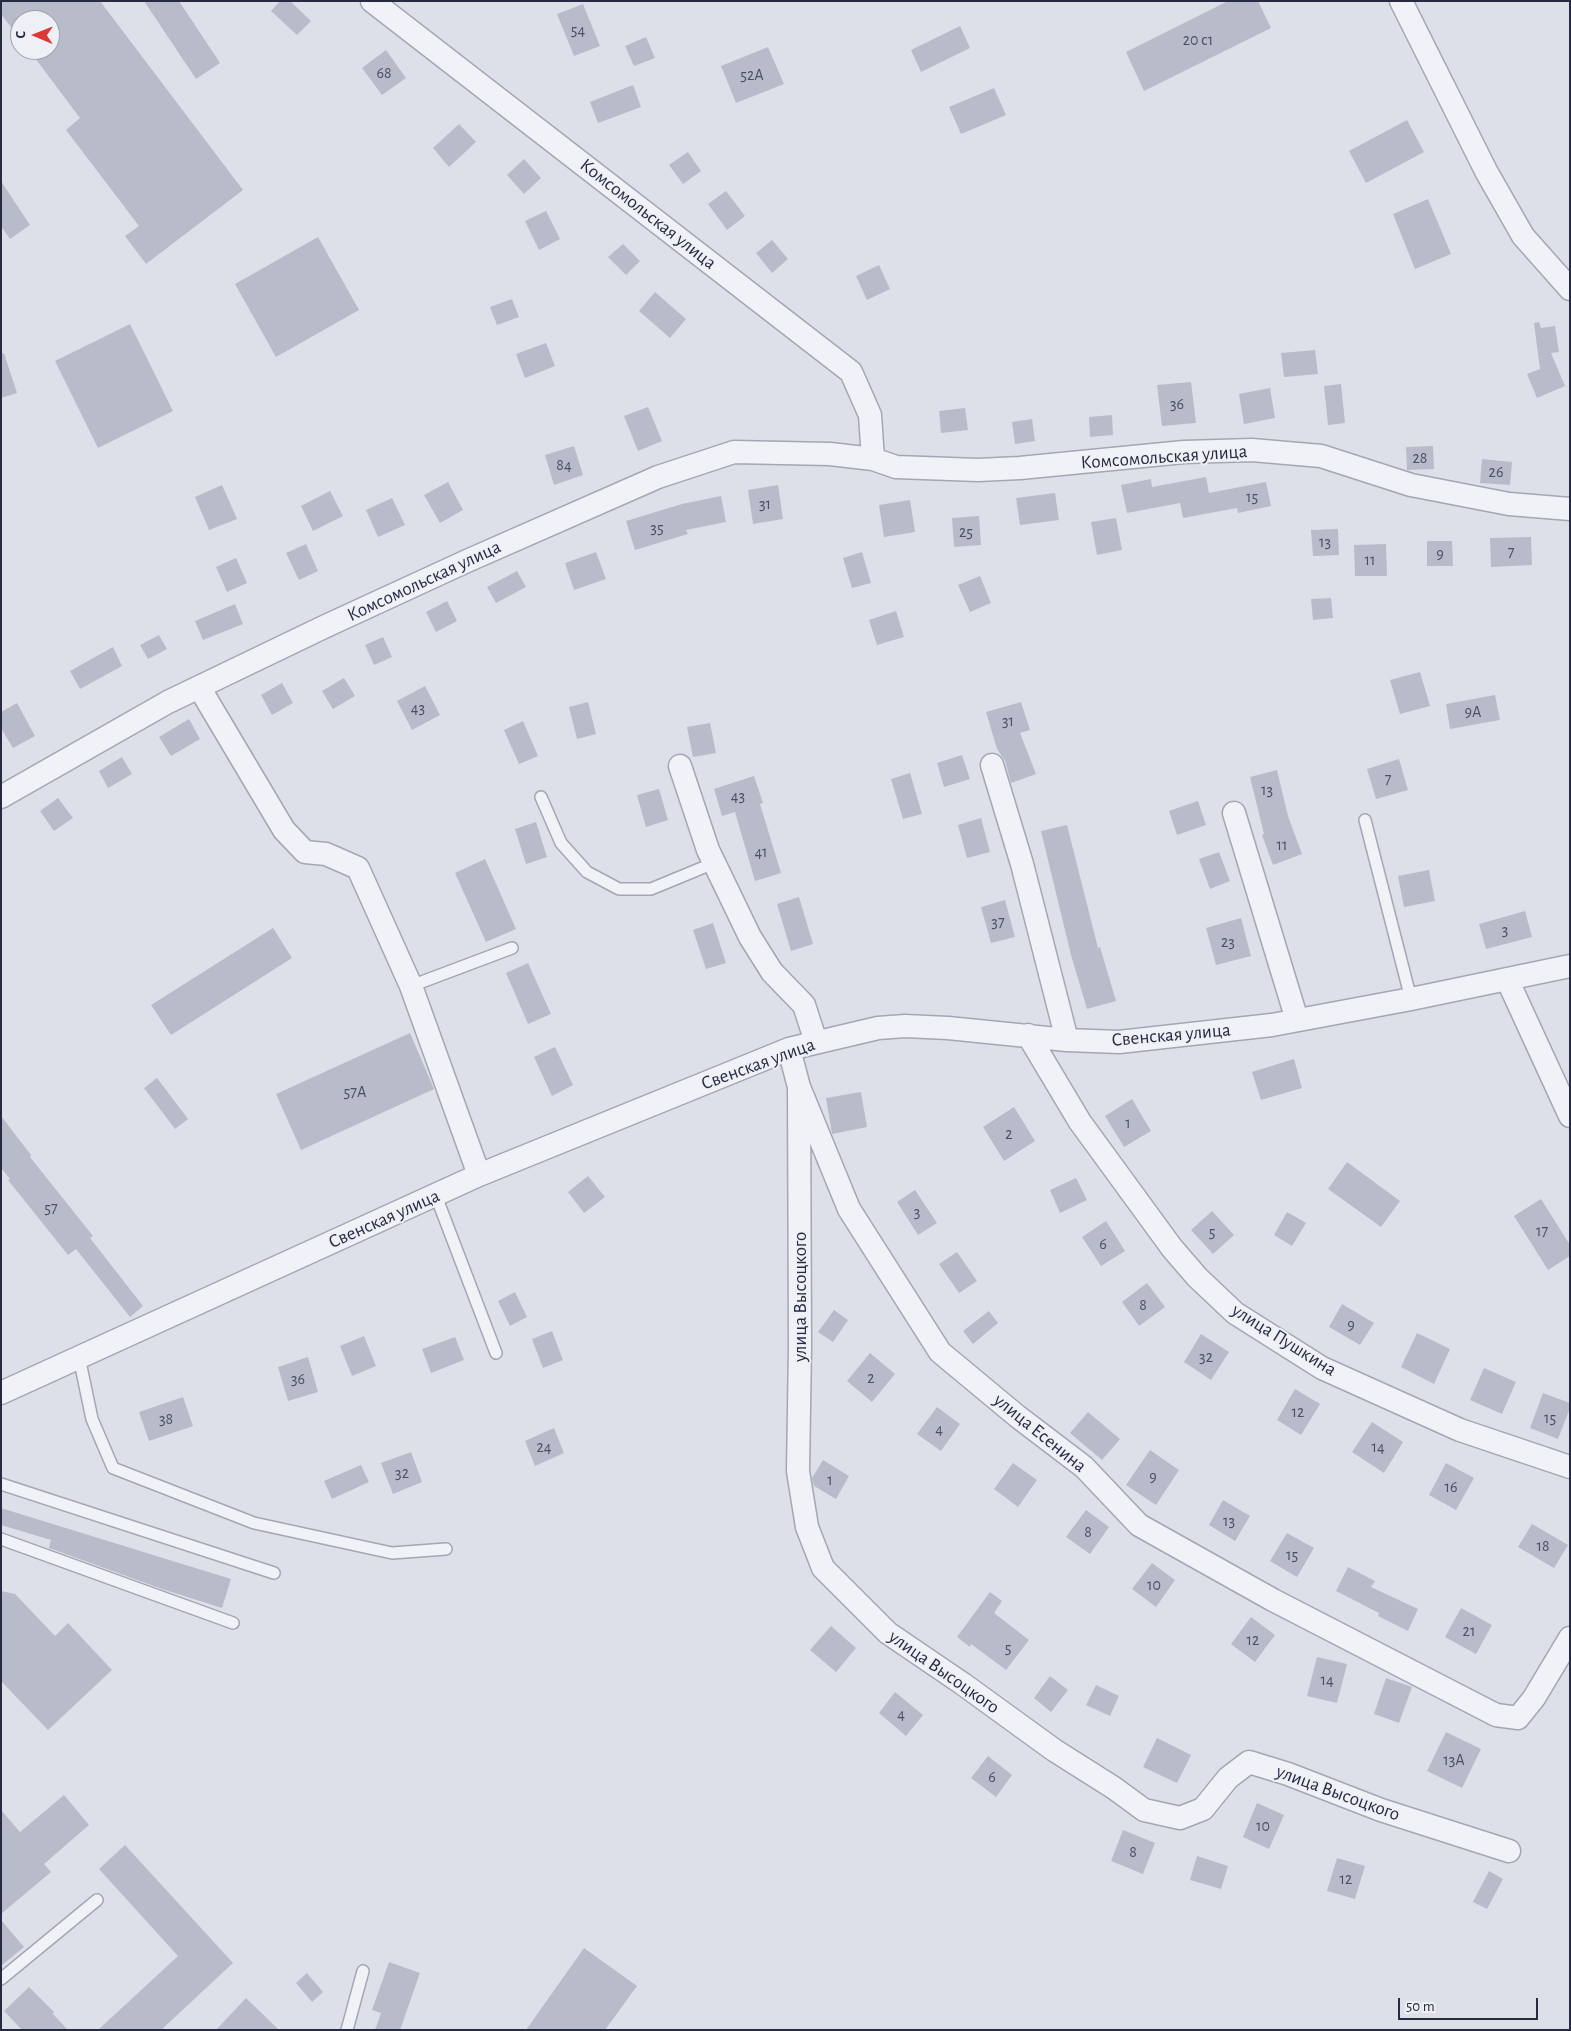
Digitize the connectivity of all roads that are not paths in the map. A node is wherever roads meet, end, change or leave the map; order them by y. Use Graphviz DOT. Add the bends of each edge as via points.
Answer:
graph roads {
  1 [pos="372,1"];
  2 [pos="1401,1"];
  3 [pos="1570,289"];
  4 [pos="873,459"];
  5 [pos="1570,509"];
  6 [pos="199,687"];
  7 [pos="992,765"];
  8 [pos="680,766"];
  9 [pos="1,797"];
  10 [pos="541,797"];
  11 [pos="1234,813"];
  12 [pos="1365,820"];
  13 [pos="714,862"];
  14 [pos="512,948"];
  15 [pos="1570,966"];
  16 [pos="1507,980"];
  17 [pos="411,986"];
  18 [pos="1411,999"];
  19 [pos="1297,1020"];
  20 [pos="1028,1035"];
  21 [pos="1067,1040"];
  22 [pos="816,1042"];
  23 [pos="789,1049"];
  24 [pos="800,1086"];
  25 [pos="1570,1116"];
  26 [pos="479,1175"];
  27 [pos="436,1196"];
  28 [pos="496,1353"];
  29 [pos="79,1357"];
  30 [pos="1,1393"];
  31 [pos="1570,1467"];
  32 [pos="1,1484"];
  33 [pos="1,1539"];
  34 [pos="446,1549"];
  35 [pos="274,1572"];
  36 [pos="233,1623"];
  37 [pos="1570,1638"];
  38 [pos="1509,1851"];
  39 [pos="97,1900"];
  40 [pos="362,1971"];
  41 [pos="1,1979"];
  42 [pos="348,2030"];
  1 -- 4 [label="street, Комсомольская улица" via="851,372 870,415"];
  2 -- 3 [label="street" via="1486,171 1523,236"];
  4 -- 5 [label="street, Комсомольская улица" via="896,467 978,470 1184,452 1252,450 1321,456 1411,485 1509,504"];
  4 -- 6 [label="street, Комсомольская улица" via="830,454 734,452 658,477 458,565"];
  6 -- 9 [label="street, Комсомольская улица"];
  6 -- 17 [label="street" via="284,830 305,852 326,854 358,868"];
  7 -- 21 [label="street" via="1022,864"];
  8 -- 13 [label="street"];
  10 -- 13 [label="lane" via="561,843 587,872 619,889 651,888"];
  11 -- 19 [label="street"];
  12 -- 18 [label="lane"];
  13 -- 22 [label="street" via="763,958 804,1005"];
  14 -- 17 [label="lane"];
  15 -- 16 [label="street, Свенская улица"];
  16 -- 18 [label="street, Свенская улица"];
  16 -- 25 [label="street"];
  17 -- 26 [label="street"];
  18 -- 19 [label="street, Свенская улица"];
  19 -- 21 [label="street, Свенская улица" via="1119,1042"];
  20 -- 21 [label="street, Свенская улица"];
  20 -- 22 [label="street, Свенская улица" via="905,1026 878,1028"];
  20 -- 31 [label="street, улица Пушкина" via="1080,1122 1172,1248 1235,1314 1322,1368 1460,1430"];
  22 -- 23 [label="street, Свенская улица"];
  23 -- 24 [label="street, улица Есенина"];
  23 -- 26 [label="street, Свенская улица"];
  24 -- 37 [label="street, улица Есенина" via="849,1209 940,1352 1084,1466 1139,1525 1273,1600 1496,1715 1518,1718 1534,1698"];
  24 -- 38 [label="street, улица Высоцкого" via="798,1472 807,1527 823,1568 888,1633 1144,1810 1180,1818 1203,1809 1228,1778 1249,1762 1381,1810"];
  26 -- 27 [label="street, Свенская улица"];
  27 -- 28 [label="lane"];
  27 -- 29 [label="street, Свенская улица"];
  29 -- 30 [label="street, Свенская улица"];
  29 -- 34 [label="lane" via="92,1418 114,1468 254,1523 392,1553"];
  32 -- 35 [label="lane"];
  33 -- 36 [label="lane"];
  39 -- 41 [label="lane"];
  40 -- 42 [label="lane"];
}
